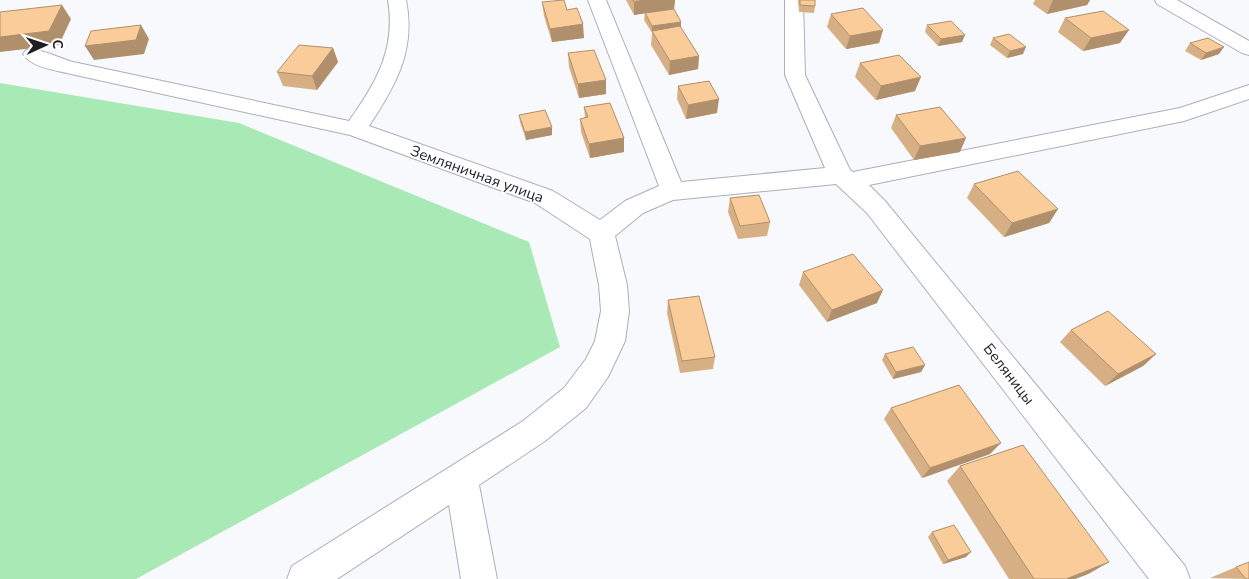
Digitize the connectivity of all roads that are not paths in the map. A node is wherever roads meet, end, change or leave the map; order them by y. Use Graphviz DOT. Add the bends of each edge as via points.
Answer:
graph roads {
  1 [pos="397,0"];
  2 [pos="597,0"];
  3 [pos="794,0"];
  4 [pos="1164,0"];
  5 [pos="1249,49"];
  6 [pos="33,54"];
  7 [pos="1249,92"];
  8 [pos="355,129"];
  9 [pos="845,178"];
  10 [pos="672,191"];
  11 [pos="602,234"];
  12 [pos="461,478"];
  13 [pos="305,579"];
  14 [pos="479,579"];
  15 [pos="1172,579"];
  1 -- 8 [label="street" via="401,32 398,50 373,104"];
  2 -- 10 [label="street"];
  3 -- 9 [label="street, Беляницы" via="795,75"];
  4 -- 5 [label="street"];
  6 -- 8 [label="street, Земляничная улица" via="71,68"];
  7 -- 9 [label="street" via="1184,114"];
  8 -- 11 [label="street, Земляничная улица" via="544,197"];
  9 -- 10 [label="street"];
  9 -- 15 [label="street, Беляницы" via="876,207"];
  10 -- 11 [label="street" via="650,197 624,212"];
  11 -- 12 [label="street" via="615,311 610,341 597,368 575,398 534,432"];
  12 -- 13 [label="street"];
  12 -- 14 [label="street"];
}
